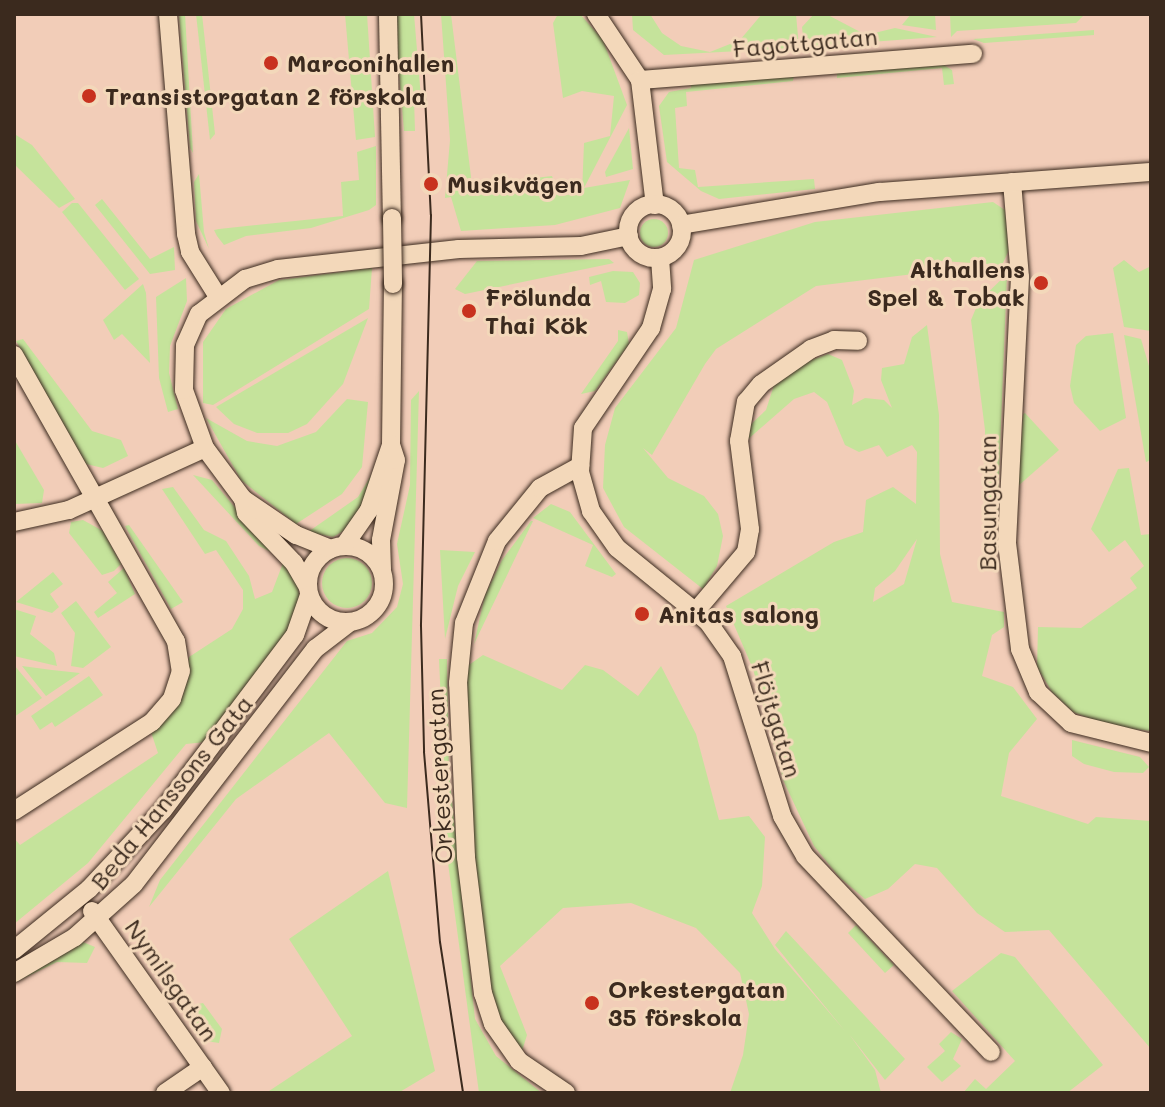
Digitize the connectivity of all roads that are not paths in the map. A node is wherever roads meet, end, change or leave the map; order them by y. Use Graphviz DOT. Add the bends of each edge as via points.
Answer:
graph roads {
  1 [pos="168,14"];
  2 [pos="388,14"];
  3 [pos="596,14"];
  4 [pos="973,54"];
  5 [pos="640,80"];
  6 [pos="1151,172"];
  7 [pos="1012,182"];
  8 [pos="655,205"];
  9 [pos="681,225"];
  10 [pos="629,236"];
  11 [pos="660,258"];
  12 [pos="217,295"];
  13 [pos="858,341"];
  14 [pos="14,355"];
  15 [pos="391,445"];
  16 [pos="205,448"];
  17 [pos="580,466"];
  18 [pos="98,498"];
  19 [pos="243,499"];
  20 [pos="14,522"];
  21 [pos="337,547"];
  22 [pos="382,569"];
  23 [pos="308,591"];
  24 [pos="696,611"];
  25 [pos="349,623"];
  26 [pos="1151,743"];
  27 [pos="14,811"];
  28 [pos="80,898"];
  29 [pos="98,918"];
  30 [pos="14,950"];
  31 [pos="14,973"];
  32 [pos="991,1052"];
  33 [pos="203,1067"];
  34 [pos="165,1093"];
  35 [pos="221,1093"];
  36 [pos="566,1093"];
  1 -- 12 [label="street" via="186,234 190,252"];
  2 -- 15 [label="street, Beda Hanssons Gata, bridge"];
  3 -- 5 [label="street"];
  4 -- 5 [label="street, Fagottgatan"];
  5 -- 8 [label="street"];
  6 -- 7 [label="street"];
  7 -- 9 [label="street" via="879,192"];
  7 -- 26 [label="street, Basungatan" via="1020,277 1007,543 1020,649 1038,692 1071,723"];
  8 -- 9 [label="street" via="673,212"];
  8 -- 10 [label="street" via="636,212"];
  9 -- 11 [label="street" via="679,243"];
  10 -- 11 [label="street" via="643,255"];
  10 -- 12 [label="street" via="581,246 459,249 278,269"];
  11 -- 17 [label="street, Flöjtgatan" via="662,289 651,328 583,428"];
  12 -- 16 [label="street" via="199,314 183,364 184,390"];
  13 -- 24 [label="street" via="834,340 811,349 761,384 746,402 739,431 750,529 746,552"];
  14 -- 18 [label="street"];
  15 -- 21 [label="street, Beda Hanssons Gata" via="369,510"];
  15 -- 22 [label="street, Beda Hanssons Gata" via="396,460 381,540"];
  16 -- 18 [label="street"];
  16 -- 19 [label="street"];
  17 -- 24 [label="street, Flöjtgatan" via="585,497 601,528 617,548"];
  17 -- 36 [label="street, Orkestergatan" via="540,488 497,541 464,623 458,683 466,857 483,994 509,1050 532,1073"];
  18 -- 20 [label="street" via="44,519"];
  18 -- 27 [label="street" via="176,641 178,684 152,722"];
  19 -- 21 [label="street" via="296,535"];
  19 -- 23 [label="street" via="246,513 294,563"];
  21 -- 22 [label="street" via="366,551"];
  21 -- 23 [label="street, Beda Hanssons Gata" via="315,561"];
  22 -- 25 [label="street, Beda Hanssons Gata" via="385,588 377,607"];
  23 -- 25 [label="street" via="324,616"];
  23 -- 28 [label="street, Beda Hanssons Gata" via="295,635 204,759"];
  24 -- 32 [label="street, Flöjtgatan" via="718,633 743,681 792,836 831,886"];
  25 -- 29 [label="street, Beda Hanssons Gata" via="315,649 134,884"];
  28 -- 29 [label="street, Nymilsgatan"];
  28 -- 30 [label="street, Beda Hanssons Gata"];
  29 -- 31 [label="street, Beda Hanssons Gata"];
  29 -- 33 [label="street, Nymilsgatan"];
  33 -- 34 [label="street"];
  33 -- 35 [label="street, Nymilsgatan"];
}
